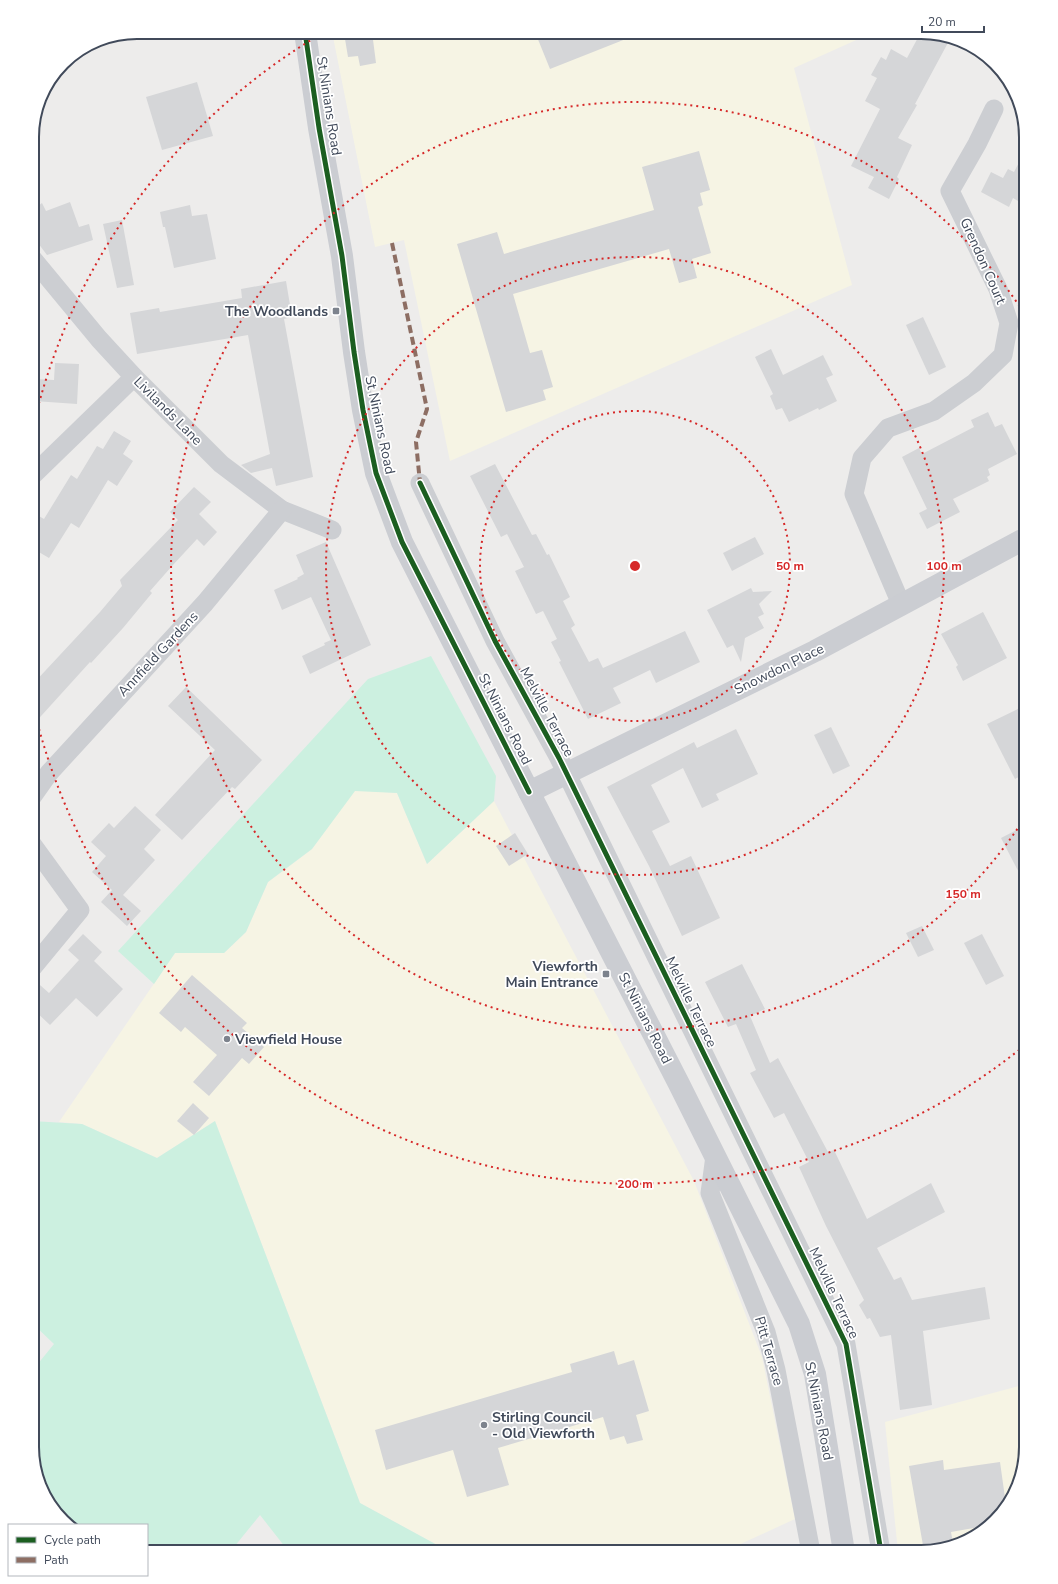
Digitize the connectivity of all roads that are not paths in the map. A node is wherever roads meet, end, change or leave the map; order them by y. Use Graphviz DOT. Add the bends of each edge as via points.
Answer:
graph roads {
  1 [pos="306,39"];
  2 [pos="994,110"];
  3 [pos="39,266"];
  4 [pos="134,377"];
  5 [pos="39,469"];
  6 [pos="420,483"];
  7 [pos="282,510"];
  8 [pos="332,530"];
  9 [pos="1019,545"];
  10 [pos="901,604"];
  11 [pos="565,774"];
  12 [pos="39,787"];
  13 [pos="529,792"];
  14 [pos="39,854"];
  15 [pos="39,960"];
  16 [pos="715,1156"];
  17 [pos="811,1545"];
  18 [pos="843,1545"];
  19 [pos="880,1545"];
  1 -- 13 [label="main road, St Ninians Road" via="342,256 363,410 376,473 402,542"];
  2 -- 10 [label="street, Grendon Court" via="950,191 998,289 1009,323 1004,355 974,383 934,411 888,428 862,458 854,494"];
  3 -- 4 [label="street, Livilands Lane"];
  4 -- 5 [label="street"];
  4 -- 7 [label="street, Livilands Lane" via="221,464"];
  6 -- 11 [label="street, Melville Terrace" via="495,640 559,758"];
  7 -- 8 [label="street, Livilands Lane"];
  7 -- 12 [label="street, Annfield Gardens" via="205,603 49,773"];
  9 -- 10 [label="main road, Snowdon Place"];
  10 -- 11 [label="main road, Snowdon Place" via="816,651"];
  11 -- 13 [label="main road, Snowdon Place"];
  11 -- 19 [label="street, Melville Terrace" via="846,1344"];
  13 -- 16 [label="main road, St Ninians Road"];
  14 -- 15 [label="street" via="80,910"];
  16 -- 17 [label="street, Pitt Terrace" via="710,1192 766,1332"];
  16 -- 18 [label="main road, St Ninians Road" via="799,1324 815,1374"];
}
